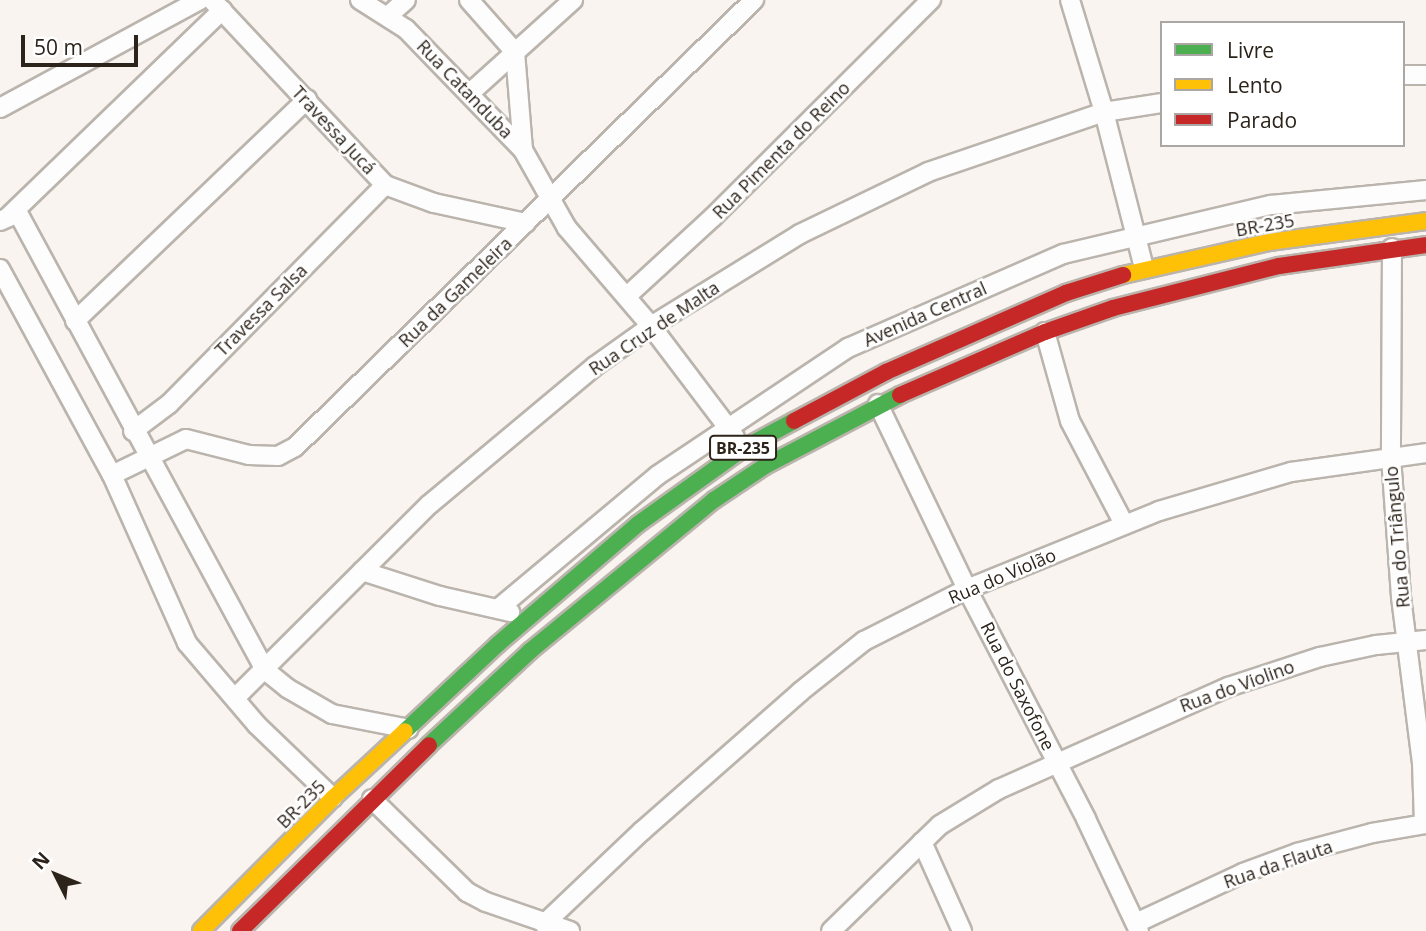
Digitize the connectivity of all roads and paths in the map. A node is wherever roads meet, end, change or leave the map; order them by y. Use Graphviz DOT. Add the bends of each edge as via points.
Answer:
graph roads {
  1 [pos="200,0"];
  2 [pos="360,0"];
  3 [pos="406,0"];
  4 [pos="468,0"];
  5 [pos="573,0"];
  6 [pos="754,0"];
  7 [pos="931,0"];
  8 [pos="1070,0"];
  9 [pos="217,5"];
  10 [pos="558,7"];
  11 [pos="388,16"];
  12 [pos="515,52"];
  13 [pos="1405,75"];
  14 [pos="1426,75"];
  15 [pos="470,93"];
  16 [pos="307,99"];
  17 [pos="1160,103"];
  18 [pos="0,108"];
  19 [pos="1104,112"];
  20 [pos="523,149"];
  21 [pos="385,185"];
  22 [pos="1426,190"];
  23 [pos="548,198"];
  24 [pos="8,217"];
  25 [pos="1426,221"];
  26 [pos="526,223"];
  27 [pos="1136,236"];
  28 [pos="1426,245"];
  29 [pos="1392,248"];
  30 [pos="1144,268"];
  31 [pos="0,269"];
  32 [pos="627,296"];
  33 [pos="75,321"];
  34 [pos="651,326"];
  35 [pos="1045,332"];
  36 [pos="878,404"];
  37 [pos="730,429"];
  38 [pos="134,431"];
  39 [pos="744,448"];
  40 [pos="1426,453"];
  41 [pos="148,457"];
  42 [pos="1391,457"];
  43 [pos="112,475"];
  44 [pos="697,479"];
  45 [pos="713,500"];
  46 [pos="1124,524"];
  47 [pos="362,571"];
  48 [pos="967,589"];
  49 [pos="499,608"];
  50 [pos="527,618"];
  51 [pos="1426,640"];
  52 [pos="1407,641"];
  53 [pos="265,670"];
  54 [pos="235,698"];
  55 [pos="409,729"];
  56 [pos="1057,763"];
  57 [pos="333,798"];
  58 [pos="372,799"];
  59 [pos="1425,824"];
  60 [pos="922,842"];
  61 [pos="544,924"];
  62 [pos="1137,927"];
  63 [pos="201,931"];
  64 [pos="240,931"];
  65 [pos="570,931"];
  66 [pos="831,931"];
  67 [pos="962,931"];
  1 -- 18 [label="street"];
  2 -- 11 [label="street, Rua Catanduba"];
  3 -- 11 [label="street"];
  4 -- 12 [label="street"];
  5 -- 10 [label="street"];
  6 -- 23 [label="street, Rua da Gameleira"];
  7 -- 32 [label="street, Rua Pimenta do Reino"];
  8 -- 19 [label="street"];
  9 -- 16 [label="street, Travessa Jucá"];
  9 -- 24 [label="street"];
  10 -- 12 [label="street"];
  11 -- 15 [label="street, Rua Catanduba"];
  12 -- 15 [label="street"];
  12 -- 20 [label="street"];
  13 -- 14 [label="street"];
  15 -- 20 [label="street, Rua Catanduba"];
  16 -- 21 [label="street, Travessa Jucá"];
  16 -- 33 [label="street"];
  17 -- 19 [label="street, Rua Cruz de Malta"];
  19 -- 27 [label="street"];
  19 -- 34 [label="street, Rua Cruz de Malta" via="928,172 865,201 800,234"];
  20 -- 23 [label="street, Rua Catanduba"];
  21 -- 26 [label="street, Travessa Jucá"];
  21 -- 38 [label="street, Travessa Salsa" via="169,404"];
  22 -- 27 [label="street, Avenida Central" via="1271,205"];
  23 -- 26 [label="street, Rua da Gameleira"];
  23 -- 32 [label="street" via="567,228"];
  24 -- 33 [label="street"];
  25 -- 30 [label="main road, BR-235 / BR-235" via="1269,242"];
  26 -- 41 [label="street, Rua da Gameleira" via="295,447 278,456 249,455 186,439"];
  27 -- 30 [label="street"];
  27 -- 37 [label="street, Avenida Central" via="1063,254 848,348 786,386"];
  28 -- 29 [label="main road, BR-235 / BR-235"];
  29 -- 35 [label="main road, BR-235 / BR-235" via="1152,295"];
  29 -- 42 [label="street, Rua do Triângulo"];
  30 -- 39 [label="main road, BR-235 / BR-235" via="980,328 833,398"];
  31 -- 43 [label="street"];
  32 -- 34 [label="street"];
  33 -- 38 [label="street"];
  34 -- 37 [label="street"];
  34 -- 47 [label="street, Rua Cruz de Malta" via="517,430"];
  35 -- 36 [label="main road, BR-235 / BR-235"];
  35 -- 46 [label="street" via="1070,421"];
  36 -- 45 [label="main road, BR-235 / BR-235"];
  36 -- 48 [label="street, Rua do Saxofone"];
  37 -- 39 [label="street"];
  37 -- 49 [label="street, Avenida Central" via="658,475"];
  38 -- 41 [label="street"];
  39 -- 44 [label="main road, BR-235 / BR-235"];
  40 -- 42 [label="street, Rua do Violão"];
  41 -- 43 [label="street, Rua da Gameleira"];
  41 -- 53 [label="street"];
  42 -- 46 [label="street, Rua do Violão" via="1291,472"];
  42 -- 52 [label="street, Rua do Triângulo"];
  43 -- 54 [label="street" via="187,643"];
  44 -- 45 [label="main road"];
  44 -- 50 [label="main road, BR-235 / BR-235"];
  45 -- 58 [label="main road, BR-235 / BR-235" via="530,651"];
  46 -- 48 [label="street, Rua do Violão"];
  47 -- 49 [label="street" via="440,596"];
  47 -- 53 [label="street, Rua Cruz de Malta"];
  48 -- 56 [label="street, Rua do Saxofone"];
  48 -- 61 [label="street, Rua do Violão" via="864,641 837,661 642,831"];
  49 -- 50 [label="street"];
  50 -- 55 [label="main road, BR-235 / BR-235"];
  51 -- 52 [label="street, Rua do Violino"];
  52 -- 56 [label="street, Rua do Violino" via="1320,657 1228,687"];
  52 -- 59 [label="street, Rua do Triângulo"];
  53 -- 54 [label="street, Rua Cruz de Malta"];
  53 -- 55 [label="street" via="332,714"];
  54 -- 57 [label="street"];
  55 -- 57 [label="main road, BR-235 / BR-235"];
  56 -- 60 [label="street, Rua do Violino" via="965,808"];
  56 -- 62 [label="street, Rua do Saxofone"];
  57 -- 63 [label="main road, BR-235 / BR-235"];
  58 -- 61 [label="street" via="467,892"];
  58 -- 64 [label="main road, BR-235 / BR-235"];
  59 -- 62 [label="street, Rua da Flauta" via="1297,853 1243,873"];
  60 -- 66 [label="street, Rua do Violino"];
  60 -- 67 [label="street"];
  61 -- 65 [label="street"];
}
